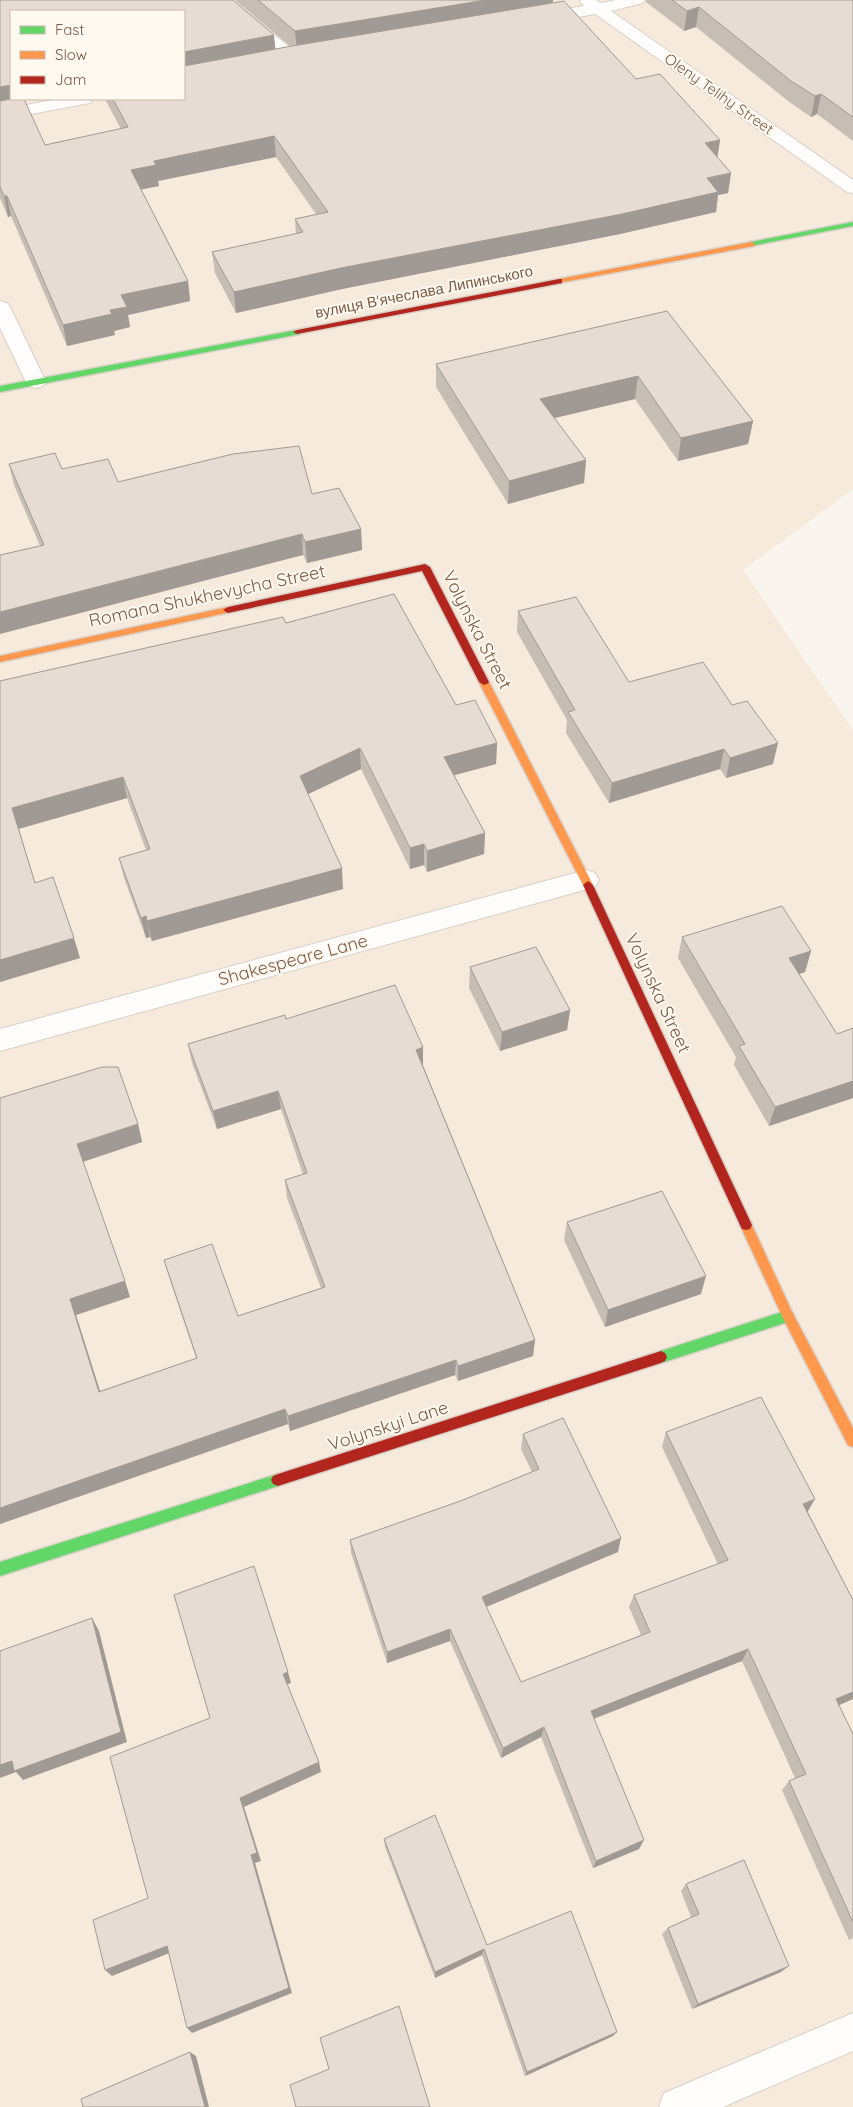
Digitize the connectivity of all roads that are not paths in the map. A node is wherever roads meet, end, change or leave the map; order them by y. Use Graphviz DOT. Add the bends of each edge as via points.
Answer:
graph roads {
  1 [pos="222,0"];
  2 [pos="637,0"];
  3 [pos="591,5"];
  4 [pos="519,22"];
  5 [pos="312,56"];
  6 [pos="293,59"];
  7 [pos="274,62"];
  8 [pos="79,100"];
  9 [pos="0,115"];
  10 [pos="853,188"];
  11 [pos="853,224"];
  12 [pos="0,307"];
  13 [pos="36,382"];
  14 [pos="0,389"];
  15 [pos="421,567"];
  16 [pos="0,660"];
  17 [pos="586,880"];
  18 [pos="0,1040"];
  19 [pos="788,1316"];
  20 [pos="853,1441"];
  21 [pos="0,1569"];
  22 [pos="853,2032"];
  23 [pos="678,2107"];
  1 -- 6 [label="street"];
  2 -- 3 [label="street"];
  3 -- 4 [label="street"];
  3 -- 10 [label="street, Oleny Telihy Street"];
  5 -- 6 [label="street"];
  6 -- 7 [label="street"];
  8 -- 9 [label="street"];
  11 -- 13 [label="street, вулиця Вʼячеслава Липинського"];
  12 -- 13 [label="street"];
  13 -- 14 [label="street, вулиця Вʼячеслава Липинського"];
  15 -- 16 [label="street, Romana Shukhevycha Street"];
  15 -- 17 [label="street, Volynska Street" via="425,567"];
  17 -- 18 [label="street, Shakespeare Lane"];
  17 -- 19 [label="street, Volynska Street"];
  19 -- 20 [label="street, Volynska Street"];
  19 -- 21 [label="street, Volynskyi Lane"];
  22 -- 23 [label="street"];
}
